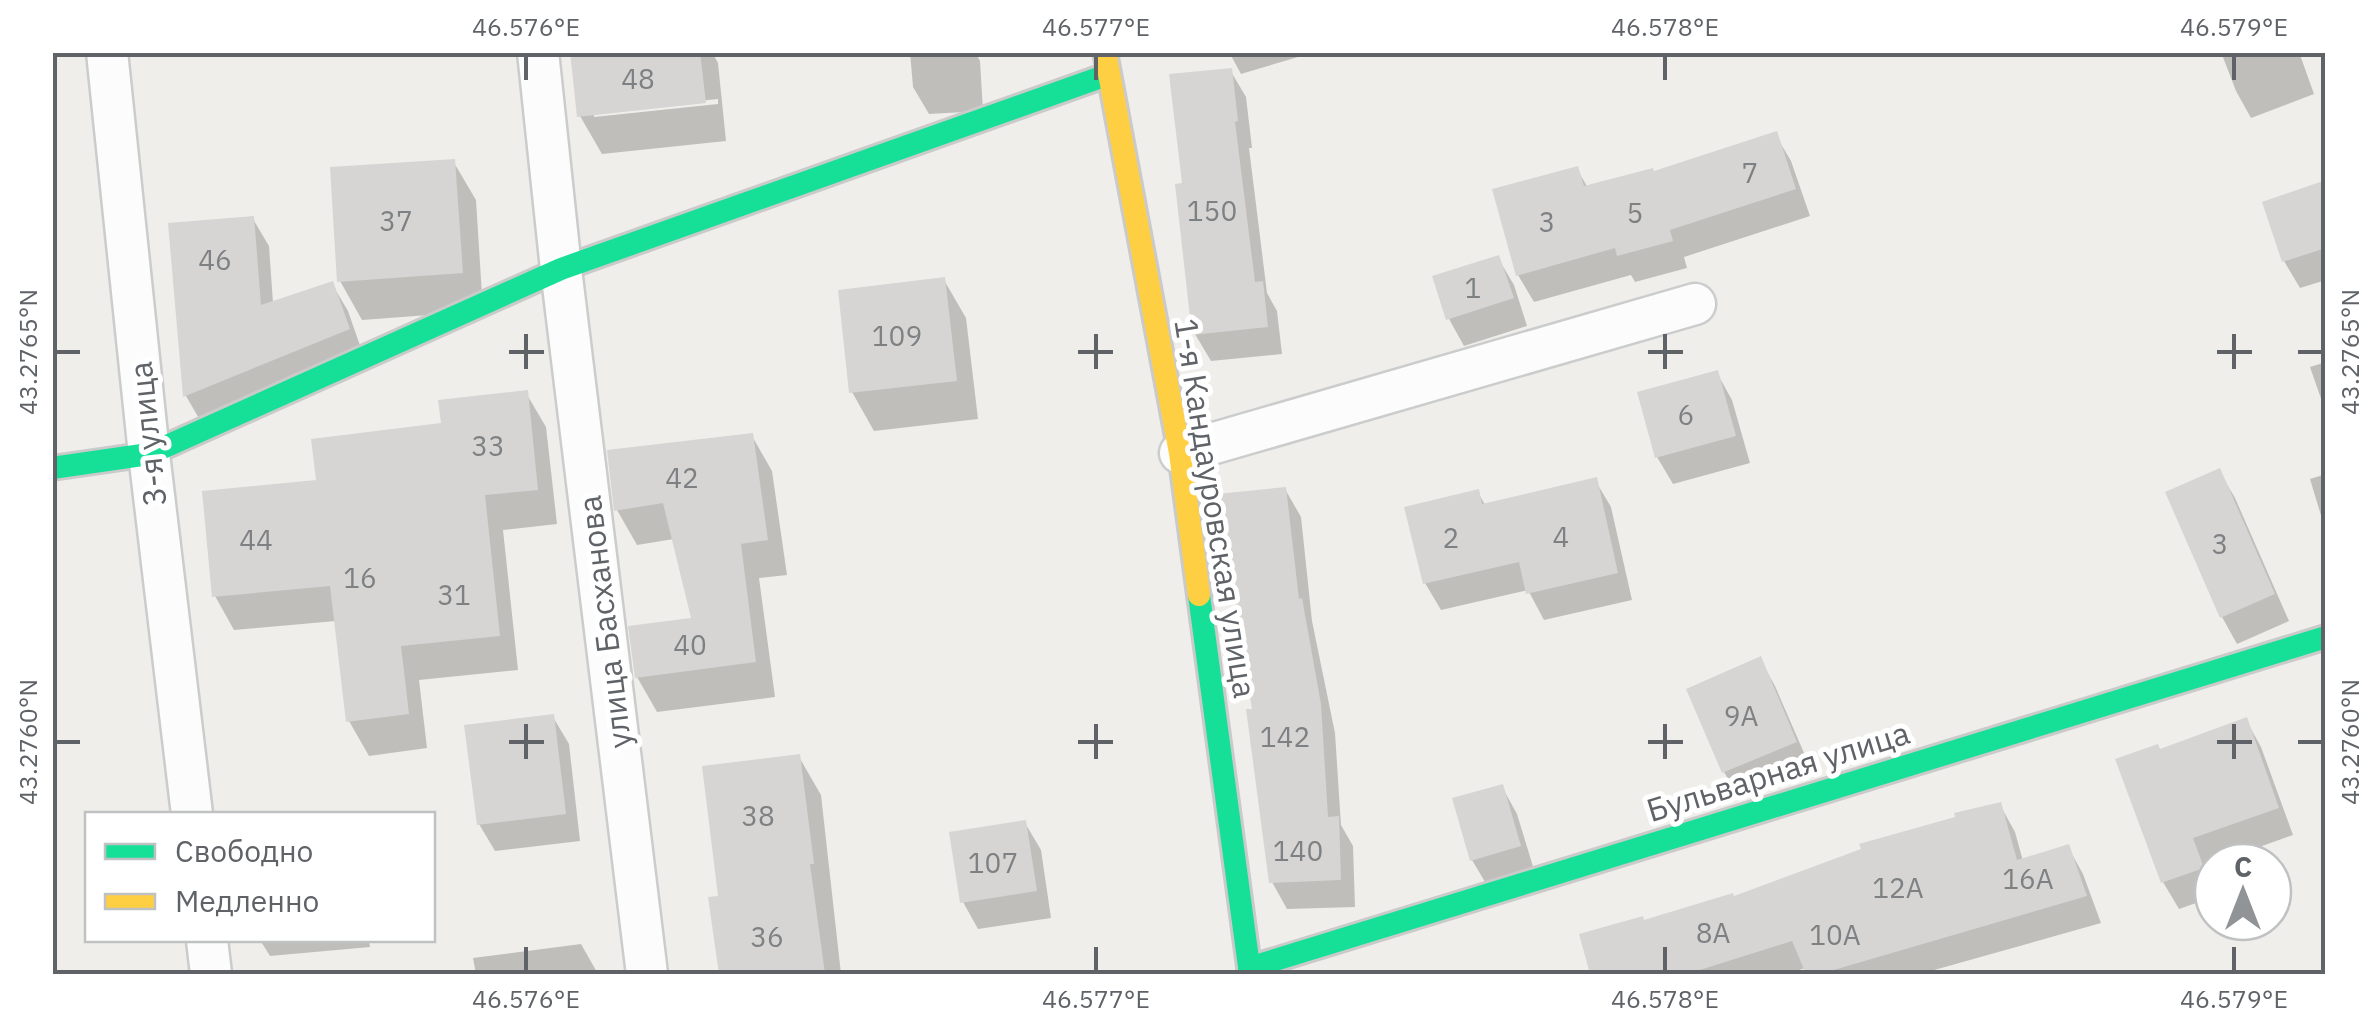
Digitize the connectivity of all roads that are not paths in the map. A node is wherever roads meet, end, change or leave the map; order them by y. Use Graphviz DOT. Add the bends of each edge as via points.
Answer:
graph roads {
  1 [pos="106,52"];
  2 [pos="538,52"];
  3 [pos="1106,64"];
  4 [pos="560,269"];
  5 [pos="1695,304"];
  6 [pos="1180,453"];
  7 [pos="149,454"];
  8 [pos="52,468"];
  9 [pos="2326,637"];
  10 [pos="192,812"];
  11 [pos="207,942"];
  12 [pos="1250,971"];
  13 [pos="211,974"];
  14 [pos="646,974"];
  1 -- 7 [label="street, 3-я улица"];
  2 -- 4 [label="street, улица Басханова"];
  3 -- 4 [label="street"];
  3 -- 6 [label="street, 1-я Кандауровская улица"];
  4 -- 7 [label="street"];
  4 -- 14 [label="street, улица Басханова"];
  5 -- 6 [label="street"];
  6 -- 12 [label="street, 1-я Кандауровская улица"];
  7 -- 8 [label="street"];
  7 -- 10 [label="street, 3-я улица"];
  9 -- 12 [label="street, Бульварная улица"];
  11 -- 13 [label="street"];
}
